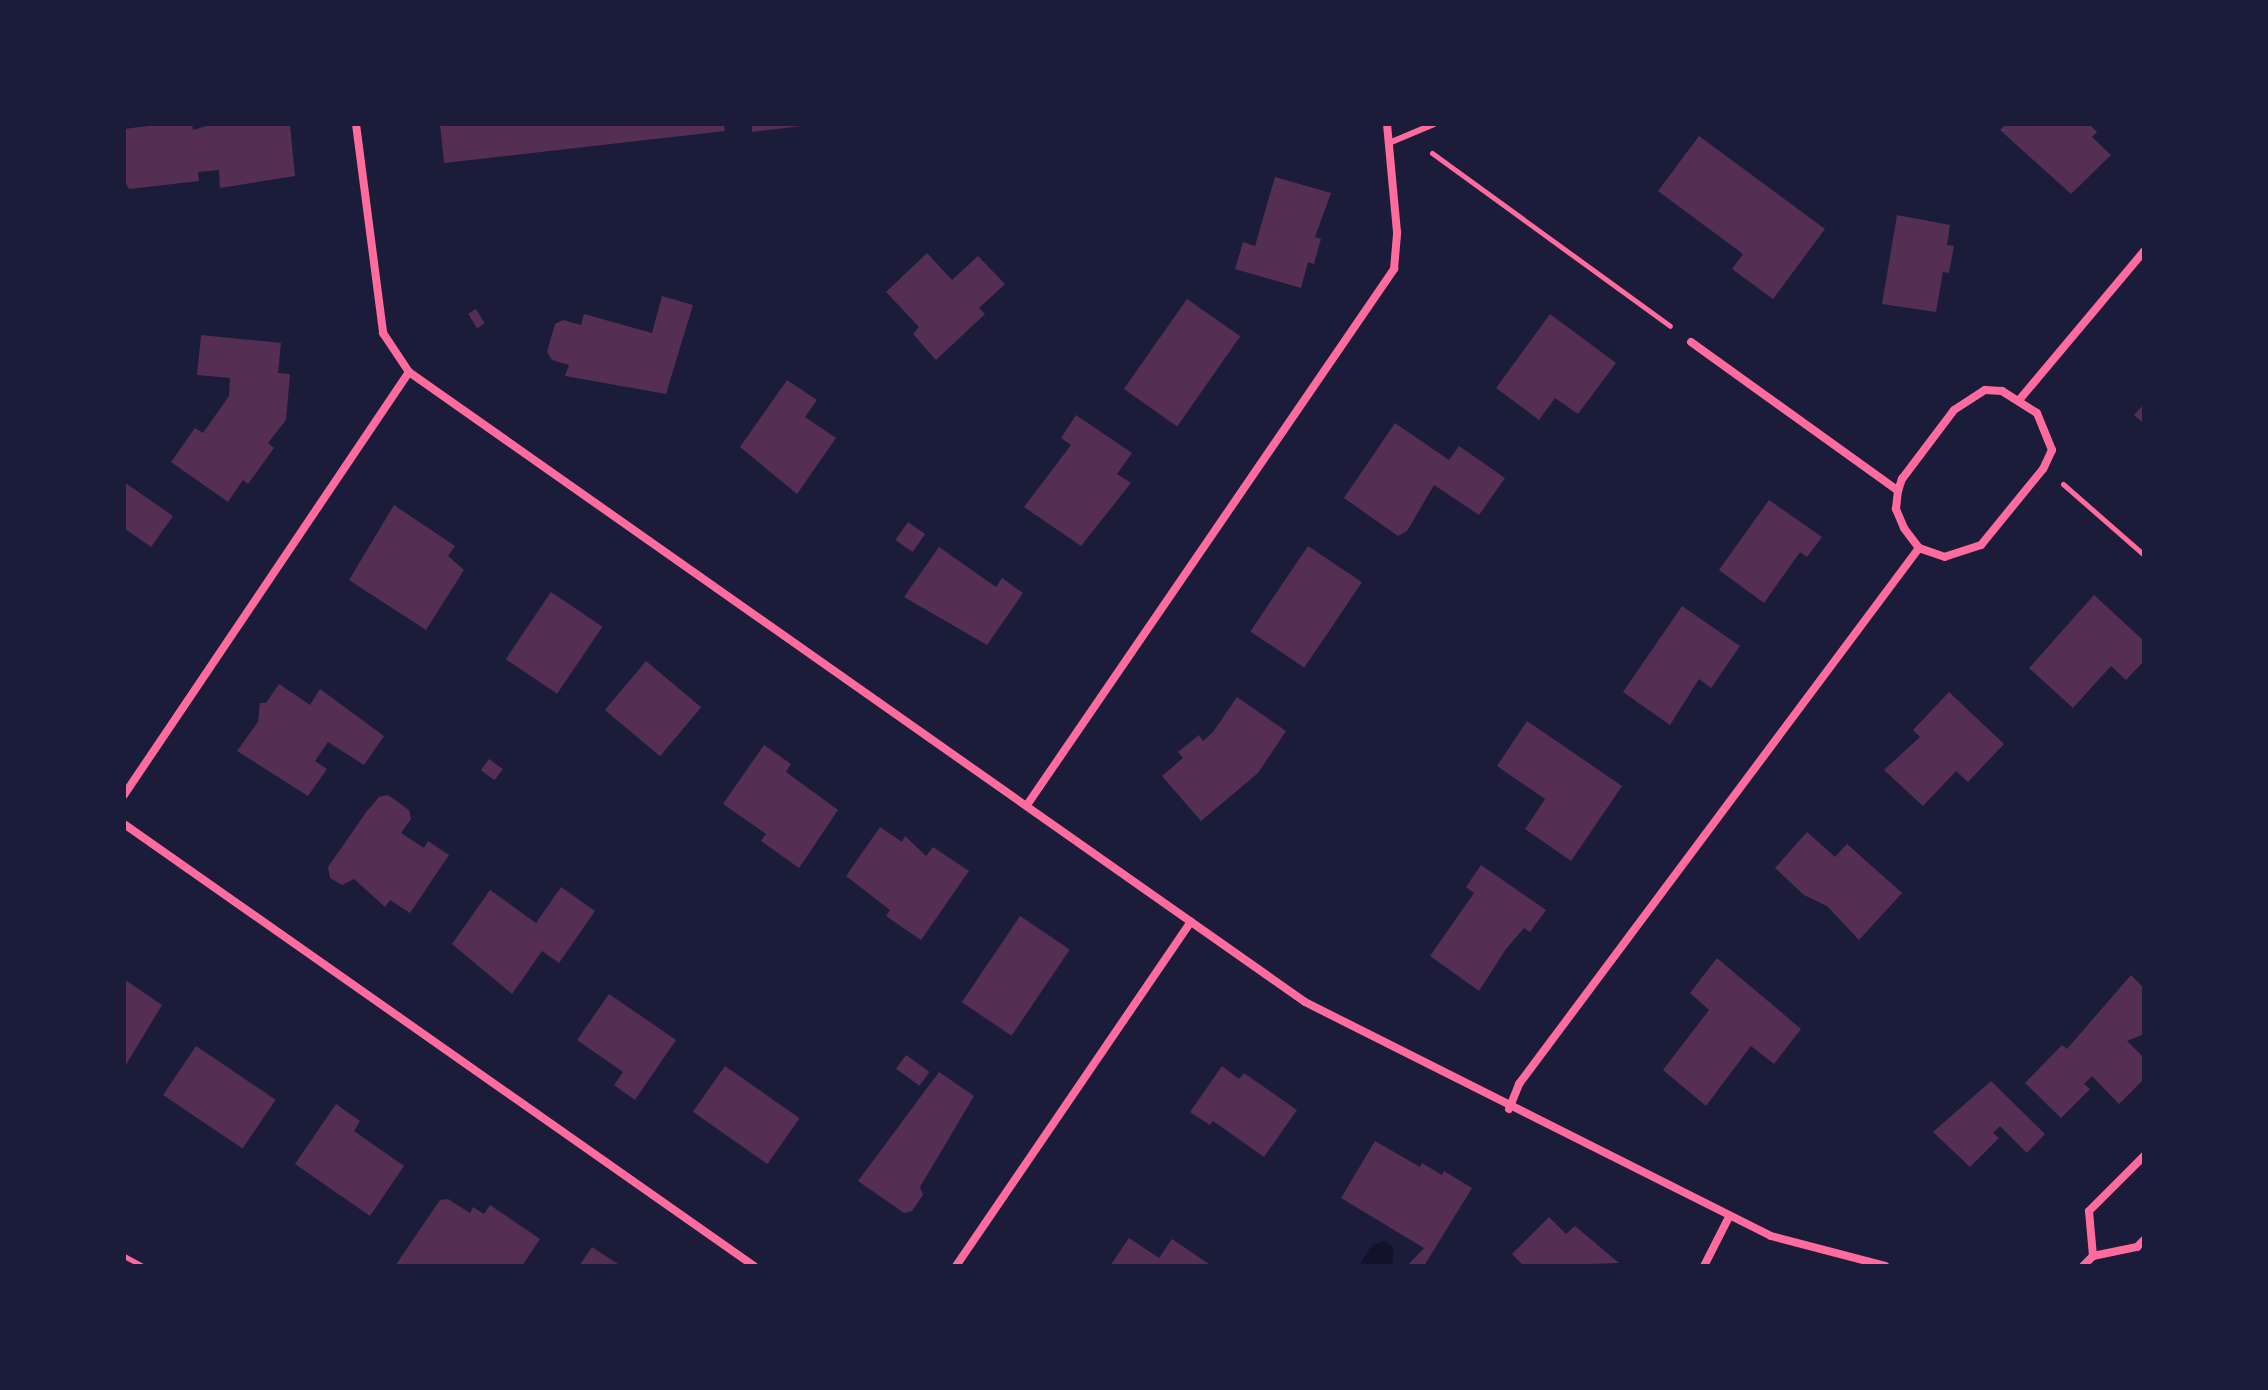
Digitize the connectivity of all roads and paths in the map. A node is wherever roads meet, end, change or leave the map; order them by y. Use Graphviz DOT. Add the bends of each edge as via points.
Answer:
graph roads {
  1 [pos="356,124"];
  2 [pos="1387,124"];
  3 [pos="1434,124"];
  4 [pos="1389,143"];
  5 [pos="2144,251"];
  6 [pos="1691,342"];
  7 [pos="409,372"];
  8 [pos="2020,399"];
  9 [pos="2043,469"];
  10 [pos="1898,491"];
  11 [pos="1919,548"];
  12 [pos="2144,555"];
  13 [pos="124,795"];
  14 [pos="1027,805"];
  15 [pos="124,824"];
  16 [pos="1191,922"];
  17 [pos="1509,1109"];
  18 [pos="2144,1156"];
  19 [pos="1729,1217"];
  20 [pos="2144,1240"];
  21 [pos="124,1256"];
  22 [pos="2093,1256"];
  23 [pos="143,1266"];
  24 [pos="754,1266"];
  25 [pos="956,1266"];
  26 [pos="1704,1266"];
  27 [pos="1885,1266"];
  28 [pos="2083,1266"];
  1 -- 7 [label="street" via="383,333"];
  2 -- 4 [label="street"];
  3 -- 4 [label="lane"];
  4 -- 6 [label="path" via="1433,153"];
  4 -- 14 [label="street" via="1397,232 1394,269"];
  5 -- 8 [label="street"];
  6 -- 10 [label="street"];
  7 -- 13 [label="street"];
  7 -- 14 [label="street"];
  8 -- 9 [label="street" via="2047,432 2052,450"];
  8 -- 10 [label="street" via="1985,390 1970,396 1902,479"];
  9 -- 11 [label="street" via="1981,545 1945,557"];
  9 -- 12 [label="path"];
  10 -- 11 [label="street" via="1896,509"];
  11 -- 17 [label="street" via="1519,1084"];
  14 -- 16 [label="street"];
  15 -- 24 [label="street"];
  16 -- 17 [label="street" via="1305,1002"];
  16 -- 25 [label="street"];
  17 -- 19 [label="street"];
  18 -- 22 [label="street" via="2089,1211"];
  19 -- 26 [label="street"];
  19 -- 27 [label="street" via="1771,1236"];
  20 -- 22 [label="street" via="2137,1247"];
  21 -- 23 [label="path"];
  22 -- 28 [label="street"];
}
